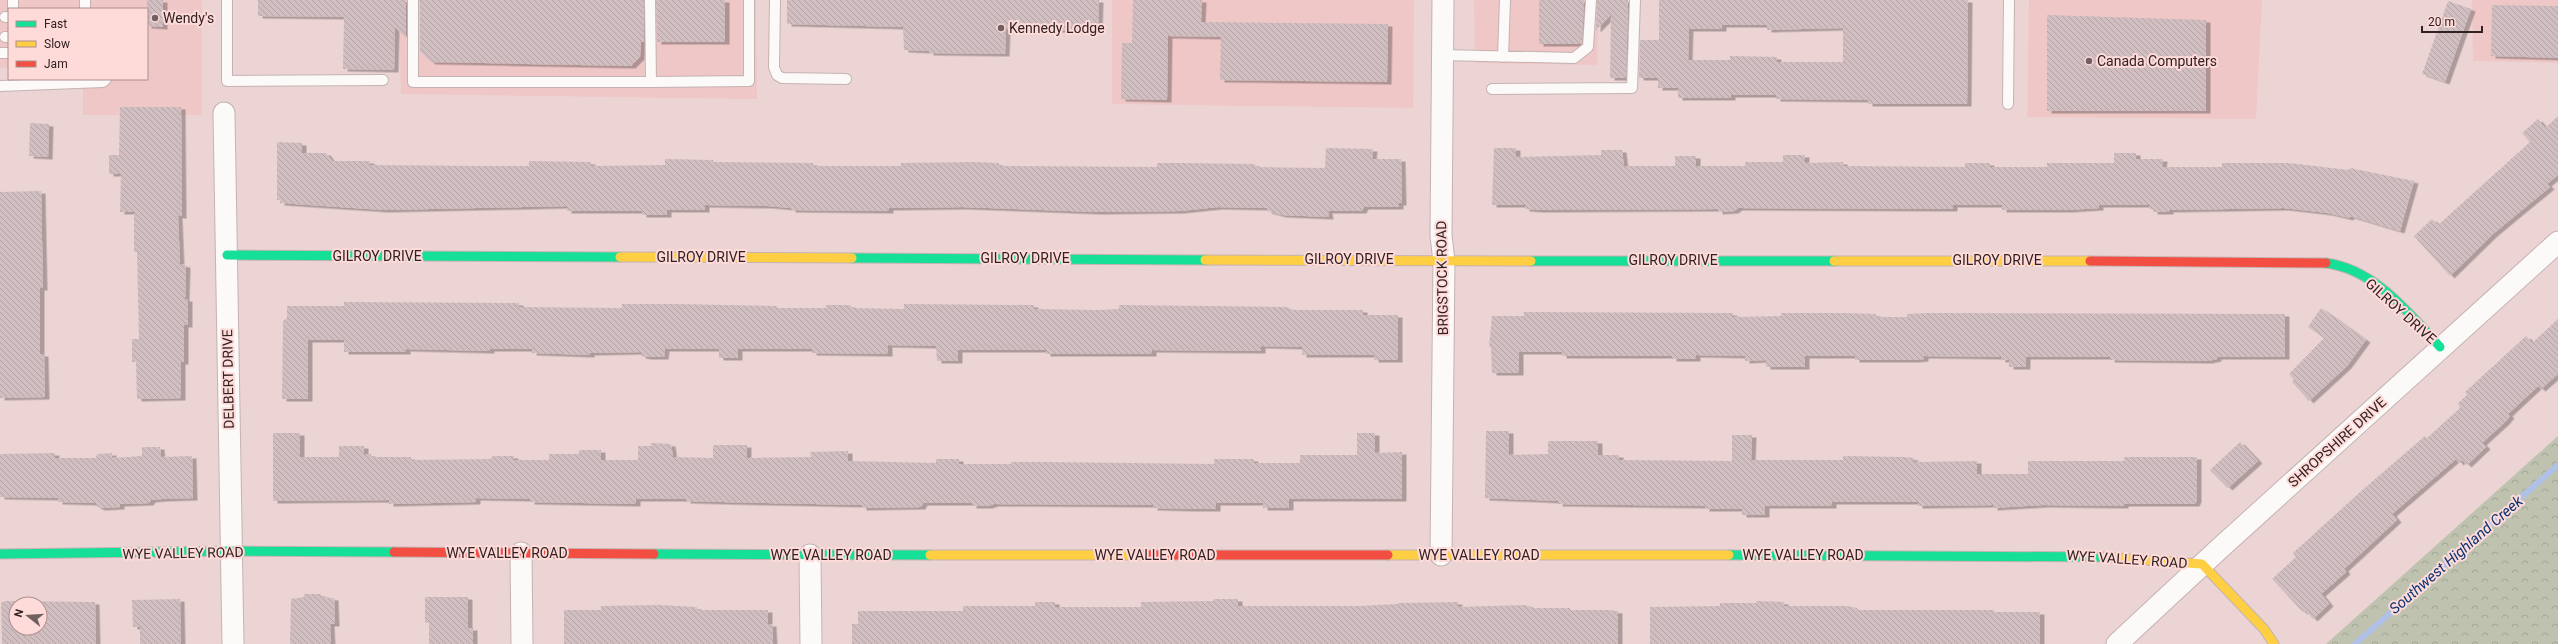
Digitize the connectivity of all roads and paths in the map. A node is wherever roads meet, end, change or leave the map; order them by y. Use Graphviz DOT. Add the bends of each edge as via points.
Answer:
graph roads {
  1 [pos="227,0"];
  2 [pos="413,0"];
  3 [pos="650,0"];
  4 [pos="749,0"];
  5 [pos="775,0"];
  6 [pos="1443,0"];
  7 [pos="1505,0"];
  8 [pos="1591,0"];
  9 [pos="1635,0"];
  10 [pos="2009,0"];
  11 [pos="1442,55"];
  12 [pos="1503,57"];
  13 [pos="846,79"];
  14 [pos="105,80"];
  15 [pos="383,80"];
  16 [pos="651,82"];
  17 [pos="0,86"];
  18 [pos="1492,89"];
  19 [pos="2008,104"];
  20 [pos="224,113"];
  21 [pos="2558,242"];
  22 [pos="227,255"];
  23 [pos="1444,260"];
  24 [pos="2440,347"];
  25 [pos="232,551"];
  26 [pos="521,553"];
  27 [pos="0,554"];
  28 [pos="810,555"];
  29 [pos="1441,556"];
  30 [pos="2202,564"];
  31 [pos="233,644"];
  32 [pos="522,644"];
  33 [pos="811,644"];
  34 [pos="2118,644"];
  35 [pos="2274,644"];
  1 -- 15 [label="lane" via="227,81"];
  2 -- 16 [label="lane" via="413,82"];
  3 -- 16 [label="lane"];
  4 -- 16 [label="lane" via="749,81"];
  5 -- 13 [label="lane" via="774,67 777,75 782,78"];
  6 -- 11 [label="street, BRIGSTOCK ROAD"];
  7 -- 12 [label="lane"];
  8 -- 12 [label="lane" via="1588,47 1574,58"];
  9 -- 18 [label="lane" via="1632,88"];
  10 -- 19 [label="lane"];
  11 -- 12 [label="lane"];
  11 -- 23 [label="street, BRIGSTOCK ROAD" via="1441,236"];
  14 -- 17 [label="lane"];
  20 -- 22 [label="street, DELBERT DRIVE"];
  21 -- 24 [label="street, SHROPSHIRE DRIVE"];
  22 -- 23 [label="street, GILROY DRIVE"];
  22 -- 25 [label="street, DELBERT DRIVE" via="229,523"];
  23 -- 24 [label="street, GILROY DRIVE" via="2314,262 2352,269 2385,292"];
  23 -- 29 [label="street, BRIGSTOCK ROAD"];
  24 -- 30 [label="street, SHROPSHIRE DRIVE"];
  25 -- 26 [label="street, WYE VALLEY ROAD"];
  25 -- 27 [label="street, WYE VALLEY ROAD"];
  25 -- 31 [label="street, DELBERT DRIVE"];
  26 -- 28 [label="street, WYE VALLEY ROAD"];
  26 -- 32 [label="street"];
  28 -- 29 [label="street, WYE VALLEY ROAD"];
  28 -- 33 [label="street"];
  29 -- 30 [label="street, WYE VALLEY ROAD" via="2079,555"];
  30 -- 34 [label="street, SHROPSHIRE DRIVE"];
  30 -- 35 [label="street, WYE VALLEY ROAD" via="2264,629"];
}
